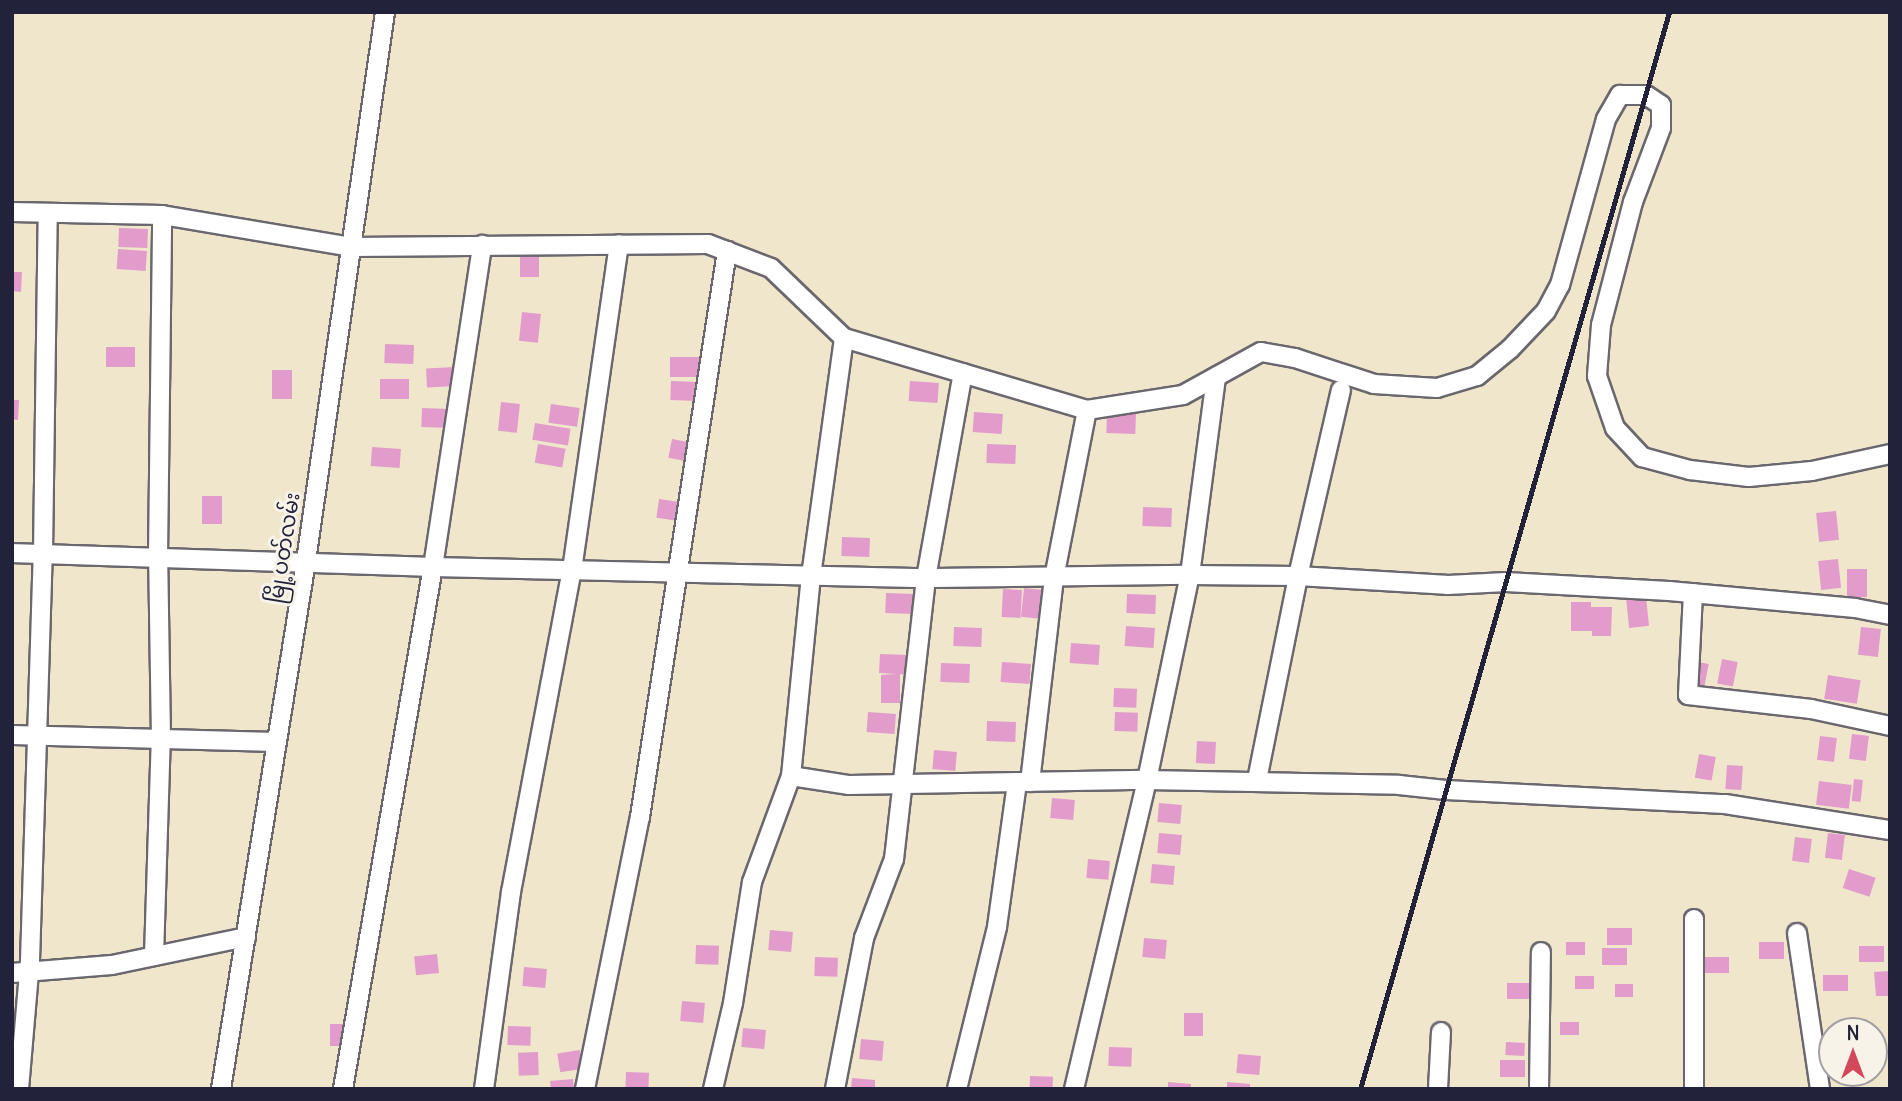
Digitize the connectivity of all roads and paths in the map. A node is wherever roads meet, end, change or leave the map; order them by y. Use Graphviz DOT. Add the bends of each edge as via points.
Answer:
graph roads {
  1 [pos="385,12"];
  2 [pos="12,212"];
  3 [pos="48,213"];
  4 [pos="162,215"];
  5 [pos="619,244"];
  6 [pos="482,245"];
  7 [pos="352,247"];
  8 [pos="727,251"];
  9 [pos="844,338"];
  10 [pos="963,373"];
  11 [pos="1216,377"];
  12 [pos="1341,390"];
  13 [pos="1087,410"];
  14 [pos="1890,454"];
  15 [pos="12,552"];
  16 [pos="43,553"];
  17 [pos="158,557"];
  18 [pos="306,561"];
  19 [pos="433,568"];
  20 [pos="572,570"];
  21 [pos="679,573"];
  22 [pos="1190,575"];
  23 [pos="811,576"];
  24 [pos="1298,576"];
  25 [pos="926,578"];
  26 [pos="1054,578"];
  27 [pos="1693,593"];
  28 [pos="1890,615"];
  29 [pos="1890,726"];
  30 [pos="12,735"];
  31 [pos="37,736"];
  32 [pos="161,739"];
  33 [pos="277,742"];
  34 [pos="791,776"];
  35 [pos="1147,780"];
  36 [pos="1257,780"];
  37 [pos="1023,782"];
  38 [pos="903,784"];
  39 [pos="1890,830"];
  40 [pos="1693,919"];
  41 [pos="1797,933"];
  42 [pos="246,937"];
  43 [pos="1541,952"];
  44 [pos="154,956"];
  45 [pos="20,972"];
  46 [pos="1441,1032"];
  47 [pos="19,1089"];
  48 [pos="221,1089"];
  49 [pos="343,1089"];
  50 [pos="484,1089"];
  51 [pos="585,1089"];
  52 [pos="713,1089"];
  53 [pos="835,1089"];
  54 [pos="957,1089"];
  55 [pos="1074,1089"];
  56 [pos="1438,1089"];
  57 [pos="1539,1089"];
  58 [pos="1694,1089"];
  59 [pos="1820,1089"];
  1 -- 7 [label="street, မြို့ပတ်လမ်း"];
  2 -- 3 [label="street"];
  3 -- 4 [label="street"];
  3 -- 16 [label="street"];
  4 -- 7 [label="street"];
  4 -- 17 [label="street"];
  5 -- 6 [label="street"];
  5 -- 8 [label="street" via="708,244"];
  5 -- 20 [label="street"];
  6 -- 7 [label="street"];
  6 -- 19 [label="street"];
  7 -- 18 [label="street, မြို့ပတ်လမ်း"];
  8 -- 9 [label="street" via="771,268"];
  8 -- 21 [label="street"];
  9 -- 10 [label="street"];
  9 -- 23 [label="street"];
  10 -- 13 [label="street"];
  10 -- 25 [label="street"];
  11 -- 13 [label="street" via="1183,395"];
  11 -- 14 [label="street" via="1261,352 1374,384 1437,388 1477,376 1546,311 1560,285 1606,119 1620,95 1646,95 1661,105 1661,128 1633,202 1601,325 1597,376 1615,428 1642,457 1690,470 1749,477 1812,471"];
  11 -- 22 [label="street"];
  12 -- 24 [label="street"];
  13 -- 26 [label="street"];
  15 -- 16 [label="street"];
  16 -- 17 [label="street"];
  16 -- 31 [label="street"];
  17 -- 18 [label="street"];
  17 -- 32 [label="street"];
  18 -- 19 [label="street"];
  18 -- 33 [label="street, မြို့ပတ်လမ်း"];
  19 -- 20 [label="street"];
  19 -- 49 [label="street"];
  20 -- 21 [label="street"];
  20 -- 50 [label="street" via="511,892"];
  21 -- 23 [label="street"];
  21 -- 51 [label="street" via="640,817"];
  22 -- 24 [label="street"];
  22 -- 26 [label="street"];
  22 -- 35 [label="street"];
  23 -- 25 [label="street"];
  23 -- 34 [label="street"];
  24 -- 27 [label="street"];
  24 -- 36 [label="street"];
  25 -- 26 [label="street"];
  25 -- 38 [label="street"];
  26 -- 37 [label="street"];
  27 -- 28 [label="street"];
  27 -- 29 [label="street" via="1688,695 1811,709"];
  30 -- 31 [label="street"];
  31 -- 32 [label="street"];
  31 -- 45 [label="street"];
  32 -- 33 [label="street"];
  32 -- 44 [label="street"];
  33 -- 42 [label="street, မြို့ပတ်လမ်း"];
  34 -- 38 [label="street" via="849,785"];
  34 -- 52 [label="street" via="752,882 733,1003"];
  35 -- 36 [label="street"];
  35 -- 37 [label="street"];
  35 -- 55 [label="street"];
  36 -- 39 [label="street" via="1725,804"];
  37 -- 38 [label="street"];
  37 -- 54 [label="street" via="997,928"];
  38 -- 53 [label="street" via="894,859 864,938"];
  40 -- 58 [label="street"];
  41 -- 59 [label="street"];
  42 -- 44 [label="street"];
  42 -- 48 [label="street, မြို့ပတ်လမ်း"];
  43 -- 57 [label="street"];
  44 -- 45 [label="street" via="112,965"];
  45 -- 47 [label="street"];
  46 -- 56 [label="street"];
}
